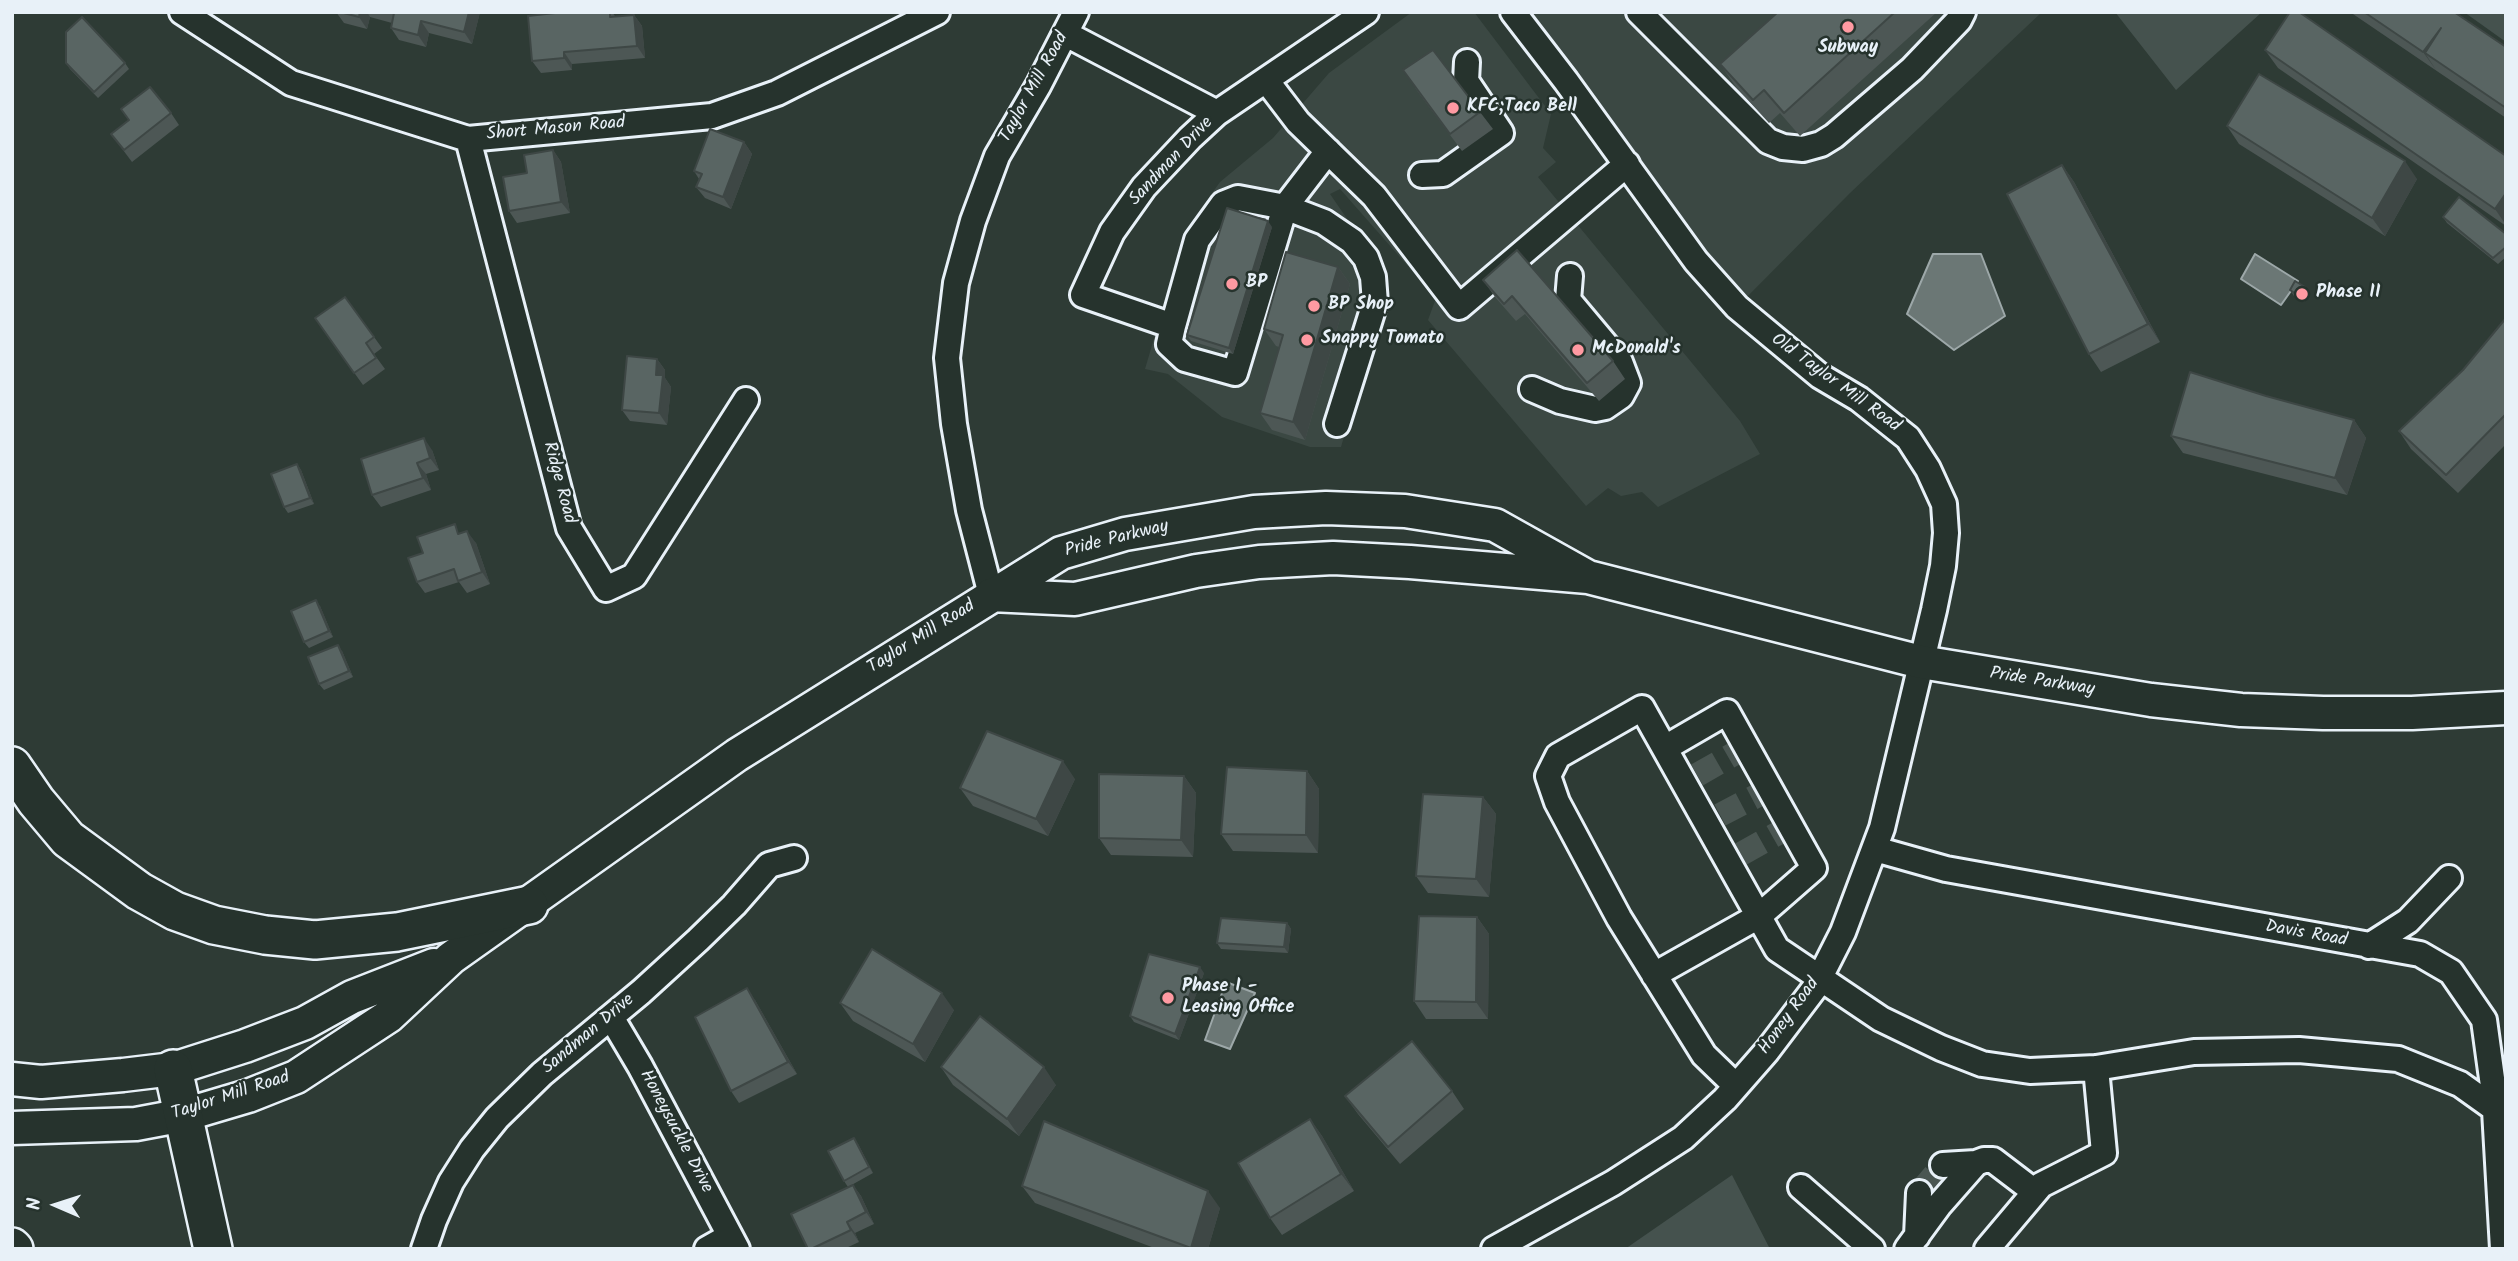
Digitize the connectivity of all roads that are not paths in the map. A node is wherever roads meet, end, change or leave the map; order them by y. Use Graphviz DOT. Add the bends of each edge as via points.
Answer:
graph roads {
  1 [pos="182,12"];
  2 [pos="937,12"];
  3 [pos="1366,12"];
  4 [pos="1513,12"];
  5 [pos="1639,12"];
  6 [pos="1964,12"];
  7 [pos="1071,23"];
  8 [pos="1467,62"];
  9 [pos="1266,80"];
  10 [pos="1217,113"];
  11 [pos="468,139"];
  12 [pos="1328,151"];
  13 [pos="1627,164"];
  14 [pos="1422,175"];
  15 [pos="1285,207"];
  16 [pos="1570,276"];
  17 [pos="1173,326"];
  18 [pos="1532,389"];
  19 [pos="746,400"];
  20 [pos="1337,424"];
  21 [pos="1588,577"];
  22 [pos="991,596"];
  23 [pos="1921,662"];
  24 [pos="2506,708"];
  25 [pos="1665,748"];
  26 [pos="12,766"];
  27 [pos="1875,849"];
  28 [pos="794,858"];
  29 [pos="2449,878"];
  30 [pos="529,905"];
  31 [pos="1759,916"];
  32 [pos="2369,946"];
  33 [pos="451,958"];
  34 [pos="1654,975"];
  35 [pos="1819,979"];
  36 [pos="611,1017"];
  37 [pos="2096,1068"];
  38 [pos="173,1069"];
  39 [pos="12,1079"];
  40 [pos="1737,1086"];
  41 [pos="2495,1109"];
  42 [pos="184,1115"];
  43 [pos="12,1128"];
  44 [pos="1976,1163"];
  45 [pos="1943,1165"];
  46 [pos="1801,1187"];
  47 [pos="2035,1192"];
  48 [pos="1919,1193"];
  49 [pos="734,1242"];
  50 [pos="1912,1243"];
  51 [pos="213,1249"];
  52 [pos="424,1249"];
  53 [pos="707,1249"];
  54 [pos="1494,1249"];
  55 [pos="1872,1249"];
  56 [pos="1987,1249"];
  57 [pos="2503,1249"];
  1 -- 11 [label="street, Short Mason Road" via="291,83"];
  2 -- 11 [label="street, Short Mason Road" via="777,93 712,116"];
  3 -- 9 [label="street, Sandman Drive"];
  4 -- 13 [label="street, Old Taylor Mill Road"];
  5 -- 6 [label="street" via="1718,76 1768,141 1803,149 1834,136 1912,69"];
  7 -- 10 [label="street"];
  7 -- 22 [label="street, Taylor Mill Road" via="997,156 972,220 956,283 947,358 954,424"];
  8 -- 14 [label="street" via="1466,81 1501,133 1443,174"];
  9 -- 10 [label="street, Sandman Drive"];
  9 -- 12 [label="street" via="1298,122"];
  10 -- 17 [label="street, Sandman Drive" via="1144,187 1112,232 1083,295"];
  11 -- 19 [label="street, Ridge Road" via="569,528 606,589 634,576"];
  12 -- 13 [label="street" via="1374,196 1459,307"];
  12 -- 15 [label="street"];
  13 -- 23 [label="street, Old Taylor Mill Road" via="1696,261 1737,307 1819,376 1885,418 1908,438 1928,469 1944,504 1946,533"];
  15 -- 17 [label="street" via="1238,198 1223,204 1197,240"];
  15 -- 17 [label="street" via="1235,373 1185,359 1169,344"];
  15 -- 20 [label="street" via="1324,222 1352,241 1366,258 1373,277 1375,303"];
  16 -- 18 [label="street" via="1568,300 1620,362 1628,383 1621,396 1595,409"];
  21 -- 22 [label="main road, Pride Parkway" via="1333,558 1196,571 1075,599"];
  21 -- 22 [label="main road, Pride Parkway" via="1494,525 1405,510 1326,508 1254,512 1125,534 1061,552"];
  21 -- 23 [label="main road, Pride Parkway"];
  22 -- 30 [label="main road, Taylor Mill Road" via="737,755"];
  23 -- 24 [label="main road, Pride Parkway" via="2241,710 2412,713"];
  23 -- 27 [label="street, Honey Road"];
  25 -- 31 [label="street" via="1691,779 1714,819"];
  25 -- 31 [label="street" via="1727,712 1786,829 1814,868"];
  25 -- 34 [label="street" via="1642,708 1558,756 1548,776 1557,802"];
  26 -- 30 [label="highway" via="68,839 139,891 214,925 315,940 397,932"];
  27 -- 32 [label="street, Davis Road" via="1946,869"];
  27 -- 35 [label="street, Honey Road"];
  28 -- 36 [label="street, Sandman Drive" via="769,865 698,940"];
  29 -- 32 [label="street" via="2408,921"];
  30 -- 33 [label="main road, Taylor Mill Road"];
  31 -- 34 [label="street"];
  31 -- 35 [label="street" via="1777,949"];
  32 -- 41 [label="street, Davis Road" via="2420,954 2451,972 2484,1020"];
  33 -- 38 [label="main road, Taylor Mill Road" via="352,998 305,1023"];
  33 -- 42 [label="main road, Taylor Mill Road" via="389,1016 296,1077"];
  34 -- 40 [label="street" via="1704,1055"];
  35 -- 37 [label="street" via="1881,1019 1982,1064 2030,1071"];
  35 -- 40 [label="street, Honey Road"];
  36 -- 49 [label="street, Honeysuckle Drive"];
  36 -- 52 [label="street, Sandman Drive" via="542,1074 472,1149 451,1182"];
  37 -- 41 [label="street" via="2194,1052 2300,1050 2398,1059 2460,1084"];
  37 -- 47 [label="street" via="2104,1153"];
  38 -- 39 [label="main road, Taylor Mill Road" via="41,1082"];
  38 -- 42 [label="highway"];
  40 -- 54 [label="street, Honey Road" via="1683,1138"];
  41 -- 57 [label="street, Davis Road"];
  42 -- 43 [label="main road, Taylor Mill Road" via="136,1124"];
  42 -- 51 [label="highway"];
  44 -- 45 [label="street"];
  44 -- 47 [label="street" via="1993,1160"];
  44 -- 50 [label="street"];
  46 -- 55 [label="street"];
  47 -- 56 [label="street"];
  48 -- 50 [label="street"];
  49 -- 53 [label="street"];
}
